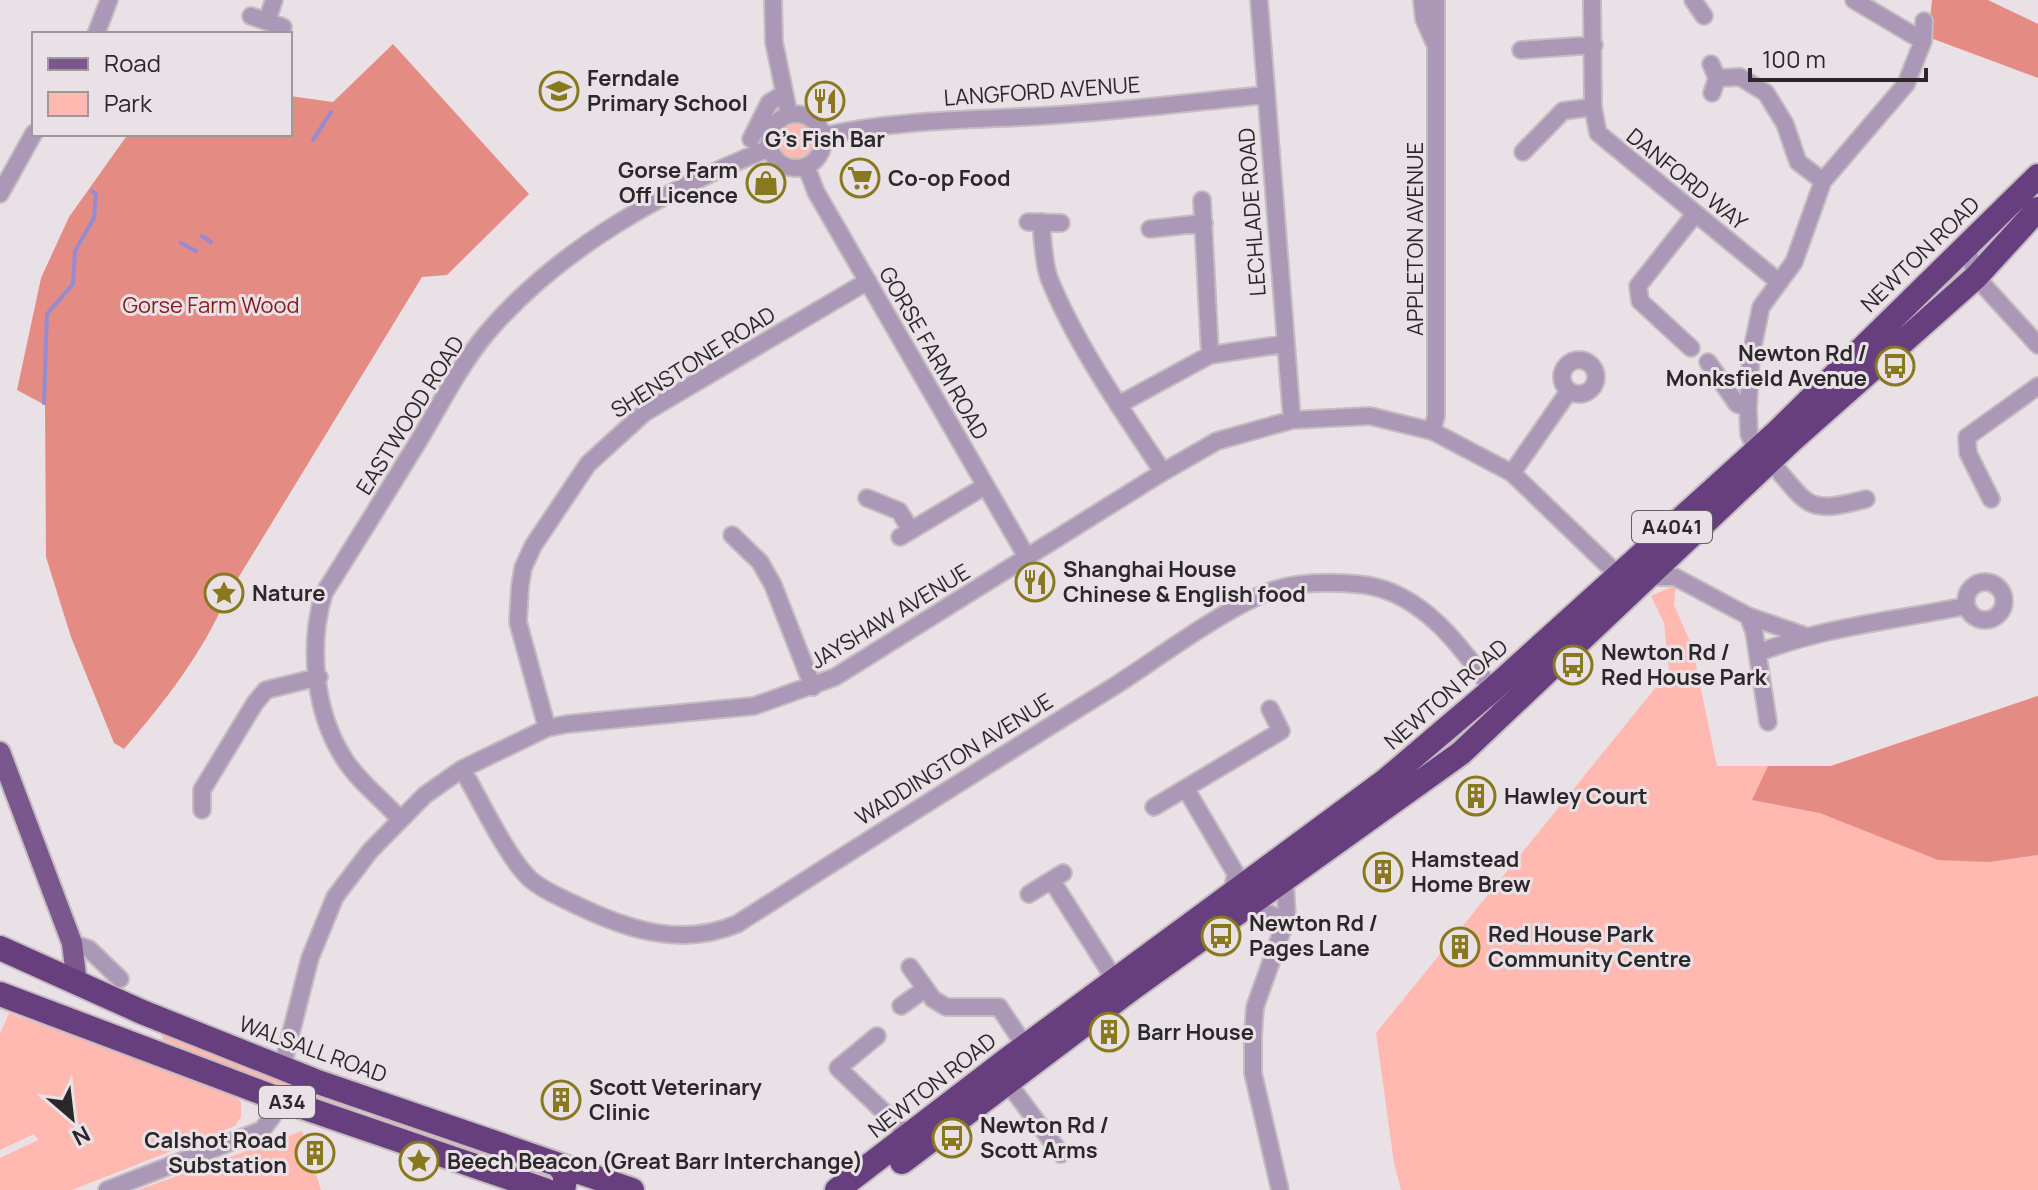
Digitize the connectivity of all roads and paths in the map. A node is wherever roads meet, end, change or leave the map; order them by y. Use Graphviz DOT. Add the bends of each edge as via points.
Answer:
graph roads {
  1 [pos="109,0"];
  2 [pos="274,0"];
  3 [pos="773,0"];
  4 [pos="1259,0"];
  5 [pos="1422,0"];
  6 [pos="1436,0"];
  7 [pos="1592,0"];
  8 [pos="1693,0"];
  9 [pos="1854,0"];
  10 [pos="1704,16"];
  11 [pos="267,21"];
  12 [pos="1924,21"];
  13 [pos="97,32"];
  14 [pos="1923,41"];
  15 [pos="1594,45"];
  16 [pos="1437,46"];
  17 [pos="1521,50"];
  18 [pos="1713,78"];
  19 [pos="783,94"];
  20 [pos="1266,95"];
  21 [pos="1593,107"];
  22 [pos="789,115"];
  23 [pos="32,136"];
  24 [pos="822,136"];
  25 [pos="751,139"];
  26 [pos="770,148"];
  27 [pos="1523,152"];
  28 [pos="806,166"];
  29 [pos="2038,176"];
  30 [pos="1823,181"];
  31 [pos="0,194"];
  32 [pos="1202,200"];
  33 [pos="2038,209"];
  34 [pos="1695,214"];
  35 [pos="1061,223"];
  36 [pos="1204,223"];
  37 [pos="1150,229"];
  38 [pos="1967,246"];
  39 [pos="1976,277"];
  40 [pos="868,281"];
  41 [pos="1779,282"];
  42 [pos="1284,344"];
  43 [pos="2038,345"];
  44 [pos="1691,348"];
  45 [pos="1210,355"];
  46 [pos="1848,360"];
  47 [pos="1708,362"];
  48 [pos="2038,386"];
  49 [pos="1569,391"];
  50 [pos="1118,405"];
  51 [pos="1748,408"];
  52 [pos="1292,420"];
  53 [pos="1432,431"];
  54 [pos="1763,456"];
  55 [pos="1163,472"];
  56 [pos="1512,473"];
  57 [pos="985,486"];
  58 [pos="867,498"];
  59 [pos="1866,499"];
  60 [pos="1991,499"];
  61 [pos="732,535"];
  62 [pos="1677,548"];
  63 [pos="1028,559"];
  64 [pos="1619,576"];
  65 [pos="1647,577"];
  66 [pos="1690,584"];
  67 [pos="1966,606"];
  68 [pos="1748,616"];
  69 [pos="1803,635"];
  70 [pos="1758,653"];
  71 [pos="319,677"];
  72 [pos="1543,679"];
  73 [pos="813,687"];
  74 [pos="1492,690"];
  75 [pos="1270,709"];
  76 [pos="1768,722"];
  77 [pos="1491,726"];
  78 [pos="547,728"];
  79 [pos="0,752"];
  80 [pos="462,769"];
  81 [pos="1186,789"];
  82 [pos="1154,807"];
  83 [pos="202,810"];
  84 [pos="400,819"];
  85 [pos="1218,842"];
  86 [pos="1280,873"];
  87 [pos="1029,894"];
  88 [pos="1240,901"];
  89 [pos="1283,930"];
  90 [pos="72,943"];
  91 [pos="0,948"];
  92 [pos="910,967"];
  93 [pos="112,978"];
  94 [pos="1115,980"];
  95 [pos="69,981"];
  96 [pos="925,989"];
  97 [pos="0,994"];
  98 [pos="901,1006"];
  99 [pos="877,1036"];
  100 [pos="1025,1046"];
  101 [pos="282,1068"];
  102 [pos="214,1074"];
  103 [pos="1008,1083"];
  104 [pos="276,1098"];
  105 [pos="372,1099"];
  106 [pos="362,1129"];
  107 [pos="909,1136"];
  108 [pos="1061,1154"];
  109 [pos="558,1165"];
  110 [pos="624,1188"];
  111 [pos="107,1190"];
  112 [pos="545,1190"];
  113 [pos="563,1190"];
  114 [pos="837,1190"];
  115 [pos="864,1190"];
  116 [pos="1280,1190"];
  1 -- 13 [label="street"];
  2 -- 11 [label="street"];
  3 -- 19 [label="street"];
  4 -- 20 [label="street, LECHLADE ROAD"];
  5 -- 16 [label="street, APPLETON AVENUE"];
  6 -- 16 [label="street, APPLETON AVENUE"];
  7 -- 15 [label="street, DANFORD WAY"];
  8 -- 10 [label="street"];
  9 -- 14 [label="street"];
  12 -- 14 [label="street"];
  14 -- 30 [label="street" via="1906,84"];
  15 -- 17 [label="street"];
  15 -- 21 [label="street, DANFORD WAY"];
  16 -- 53 [label="street, APPLETON AVENUE"];
  18 -- 30 [label="street" via="1740,77 1766,93 1785,124 1798,162"];
  19 -- 22 [label="street"];
  19 -- 25 [label="street" via="769,103"];
  20 -- 24 [label="street, LANGFORD AVENUE" via="1041,116 946,119"];
  20 -- 42 [label="street, LECHLADE ROAD"];
  21 -- 27 [label="street" via="1563,111"];
  21 -- 34 [label="street, DANFORD WAY" via="1604,141"];
  22 -- 24 [label="street" via="806,117"];
  22 -- 26 [label="street" via="773,128"];
  23 -- 31 [label="street"];
  24 -- 28 [label="street" via="822,148"];
  26 -- 28 [label="street" via="788,167"];
  26 -- 71 [label="street, EASTWOOD ROAD" via="708,173 625,220 551,269 484,336 324,593 314,652"];
  28 -- 40 [label="street, GORSE FARM ROAD"];
  29 -- 38 [label="highway, NEWTON ROAD / A4041"];
  30 -- 41 [label="street" via="1794,262"];
  32 -- 36 [label="street"];
  33 -- 39 [label="highway, NEWTON ROAD / A4041"];
  34 -- 41 [label="street, DANFORD WAY"];
  34 -- 44 [label="street" via="1637,294"];
  35 -- 50 [label="street" via="1034,222 1048,275"];
  36 -- 37 [label="street"];
  36 -- 45 [label="street"];
  38 -- 39 [label="street"];
  38 -- 46 [label="highway, NEWTON ROAD / A4041"];
  39 -- 43 [label="street"];
  39 -- 46 [label="street" via="1963,272 1948,277 1870,351"];
  39 -- 54 [label="highway, NEWTON ROAD / A4041"];
  40 -- 57 [label="street, GORSE FARM ROAD"];
  40 -- 78 [label="street, SHENSTONE ROAD" via="644,413 588,464 533,546 520,587 518,622"];
  41 -- 51 [label="street" via="1761,307"];
  42 -- 45 [label="street"];
  42 -- 52 [label="street, LECHLADE ROAD"];
  45 -- 50 [label="street"];
  46 -- 54 [label="highway, NEWTON ROAD / A4041"];
  47 -- 51 [label="street" via="1737,404"];
  48 -- 60 [label="street" via="1967,437 1968,453"];
  49 -- 56 [label="street"];
  50 -- 55 [label="street"];
  51 -- 54 [label="street" via="1749,434"];
  52 -- 53 [label="street, JAYSHAW AVENUE" via="1370,416"];
  52 -- 55 [label="street, JAYSHAW AVENUE" via="1217,441"];
  53 -- 56 [label="street, JAYSHAW AVENUE"];
  54 -- 59 [label="street" via="1811,506 1825,510"];
  54 -- 62 [label="highway, NEWTON ROAD / A4041"];
  54 -- 64 [label="highway, NEWTON ROAD / A4041"];
  55 -- 63 [label="street, JAYSHAW AVENUE"];
  56 -- 64 [label="street, JAYSHAW AVENUE"];
  57 -- 58 [label="street" via="905,533 899,511"];
  57 -- 63 [label="street, GORSE FARM ROAD"];
  61 -- 73 [label="street" via="760,562 773,585"];
  62 -- 65 [label="highway, NEWTON ROAD / A4041"];
  62 -- 66 [label="street"];
  63 -- 73 [label="street, JAYSHAW AVENUE"];
  64 -- 74 [label="highway, NEWTON ROAD / A4041"];
  65 -- 66 [label="street" via="1665,575"];
  65 -- 72 [label="highway, NEWTON ROAD / A4041"];
  66 -- 68 [label="street"];
  67 -- 69 [label="street"];
  68 -- 69 [label="street"];
  68 -- 70 [label="street"];
  69 -- 70 [label="street"];
  70 -- 76 [label="street"];
  71 -- 83 [label="street" via="266,690 202,790"];
  71 -- 84 [label="street, EASTWOOD ROAD" via="330,734 351,770"];
  72 -- 74 [label="street" via="1508,695"];
  72 -- 77 [label="highway, NEWTON ROAD / A4041"];
  73 -- 78 [label="street, JAYSHAW AVENUE" via="754,706 612,717"];
  74 -- 77 [label="street" via="1498,712"];
  74 -- 80 [label="street, WADDINGTON AVENUE" via="1456,638 1410,603 1368,585 1323,583 1274,590 996,758 737,924 699,933 634,930 543,888 516,860"];
  74 -- 86 [label="highway, NEWTON ROAD / A4041"];
  75 -- 81 [label="street" via="1281,731"];
  77 -- 86 [label="highway, NEWTON ROAD / A4041" via="1401,799"];
  78 -- 80 [label="street, JAYSHAW AVENUE"];
  79 -- 90 [label="main road"];
  80 -- 84 [label="street, JAYSHAW AVENUE"];
  81 -- 82 [label="street"];
  81 -- 85 [label="street"];
  84 -- 101 [label="street, JAYSHAW AVENUE" via="335,897 310,958"];
  85 -- 86 [label="street" via="1230,846 1247,867"];
  85 -- 88 [label="street" via="1236,874"];
  86 -- 88 [label="highway, NEWTON ROAD / A4041"];
  86 -- 89 [label="street" via="1287,917"];
  87 -- 94 [label="street" via="1058,877"];
  88 -- 89 [label="street" via="1275,916"];
  88 -- 94 [label="highway, NEWTON ROAD / A4041"];
  88 -- 103 [label="highway, NEWTON ROAD / A4041"];
  89 -- 116 [label="street" via="1255,1007 1253,1035 1253,1073"];
  90 -- 93 [label="street" via="89,949"];
  90 -- 95 [label="main road"];
  91 -- 95 [label="highway, WALSALL ROAD / A34"];
  92 -- 96 [label="street"];
  94 -- 100 [label="highway, NEWTON ROAD / A4041"];
  95 -- 101 [label="highway, WALSALL ROAD / A34"];
  95 -- 102 [label="highway" via="69,998 78,1007"];
  96 -- 98 [label="street"];
  96 -- 100 [label="street" via="946,1007 999,1007"];
  97 -- 102 [label="highway, A34"];
  99 -- 107 [label="street" via="838,1068"];
  100 -- 107 [label="highway, NEWTON ROAD / A4041"];
  101 -- 105 [label="highway, WALSALL ROAD / A34"];
  102 -- 104 [label="highway, A34"];
  103 -- 108 [label="street"];
  103 -- 115 [label="highway, NEWTON ROAD / A4041"];
  104 -- 106 [label="highway, A34"];
  104 -- 111 [label="street" via="262,1130"];
  105 -- 106 [label="highway"];
  105 -- 109 [label="highway, WALSALL ROAD / A34"];
  106 -- 112 [label="highway, A34"];
  107 -- 114 [label="highway, NEWTON ROAD / A4041"];
  109 -- 110 [label="highway, WALSALL ROAD / A34"];
  109 -- 113 [label="highway" via="566,1175"];
}
